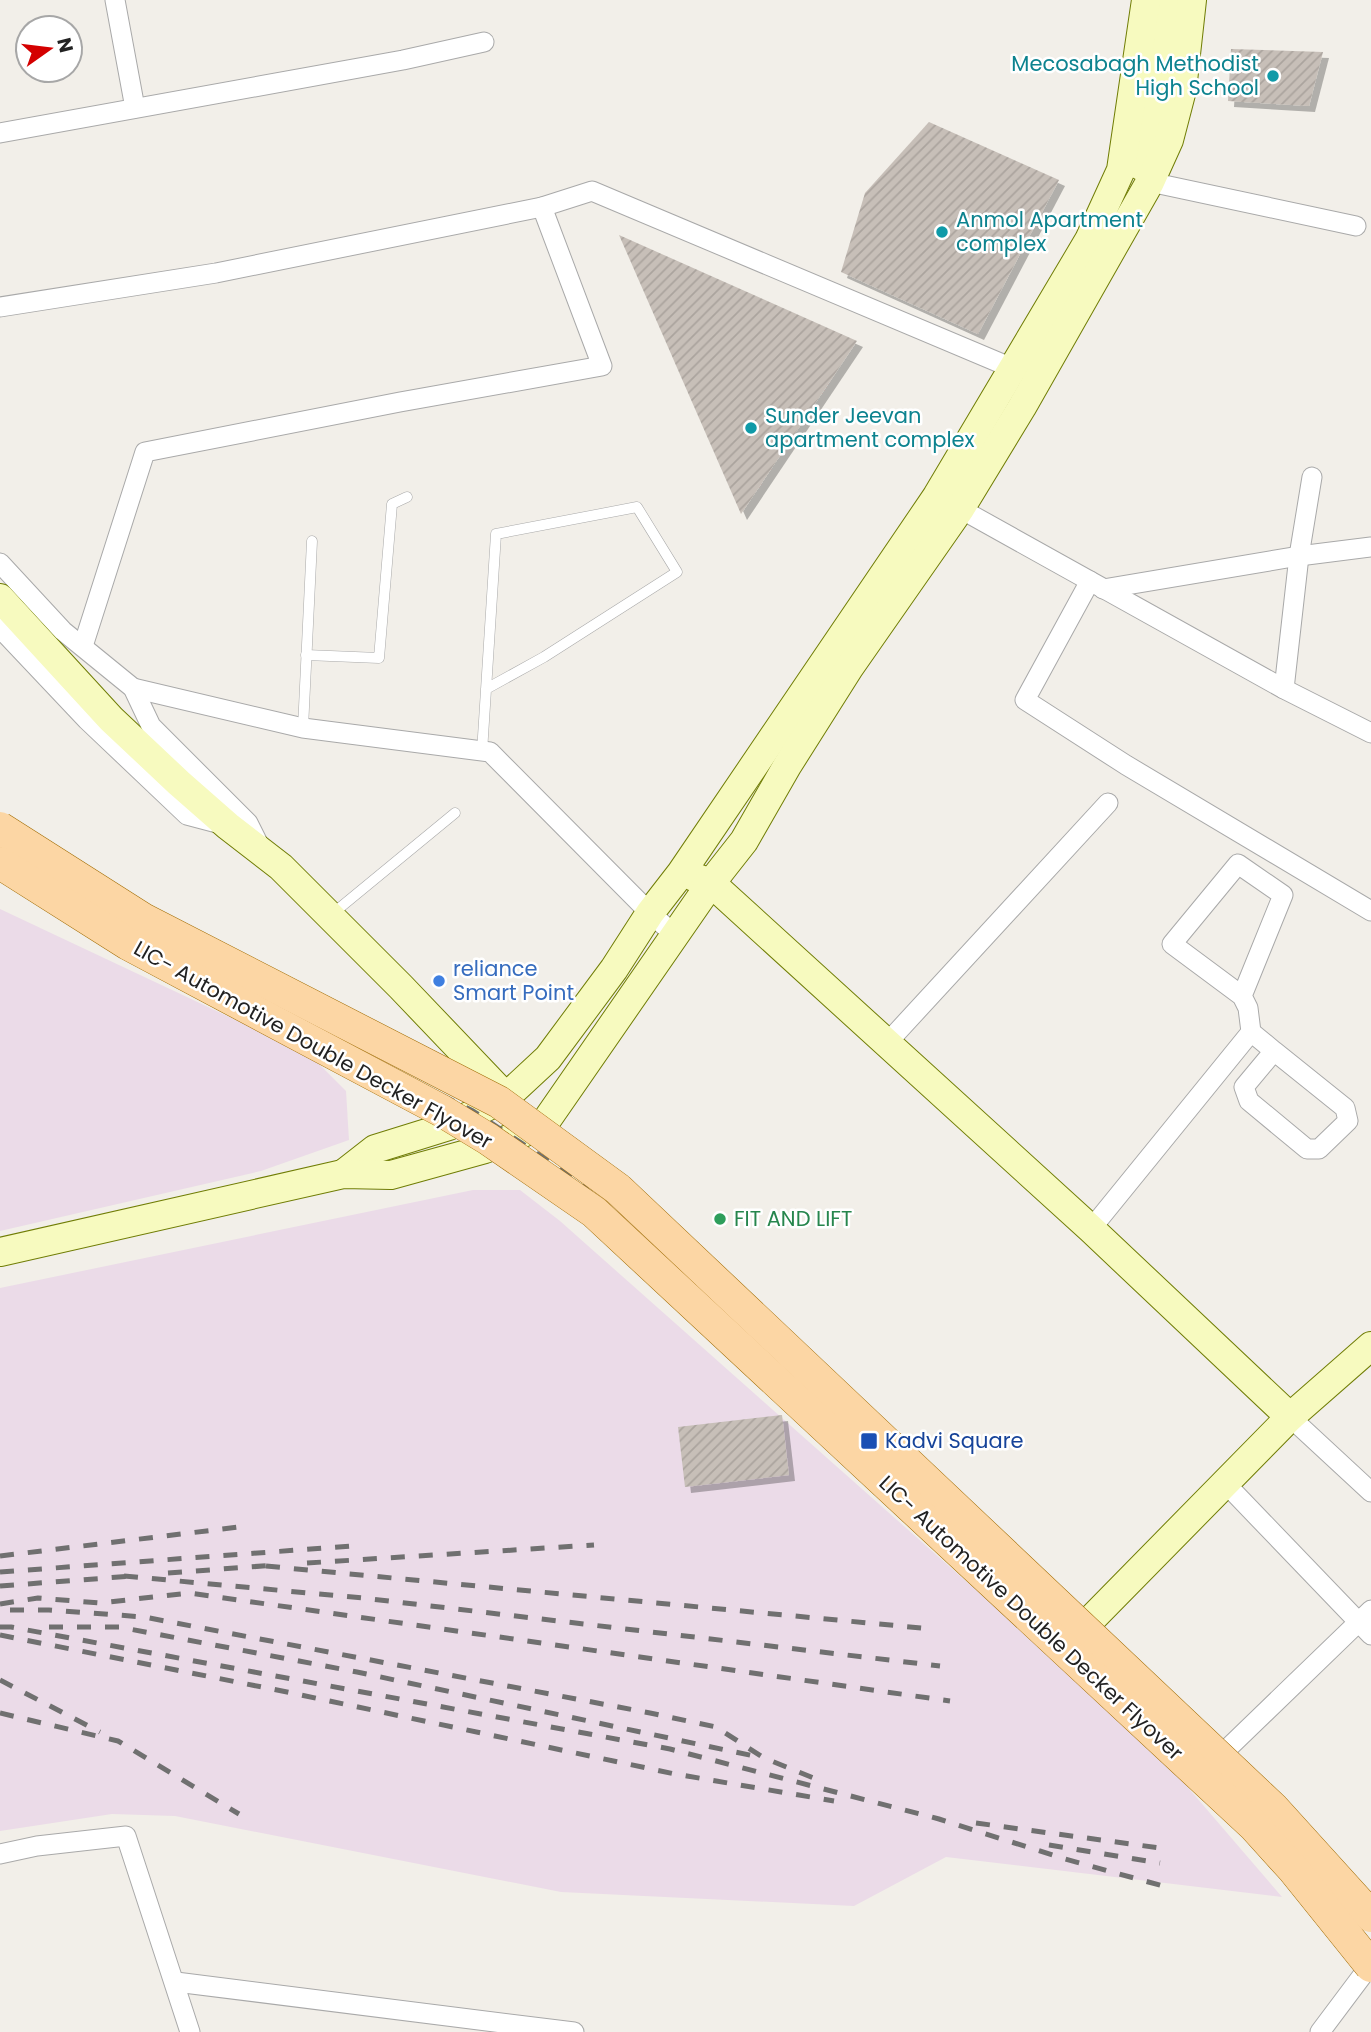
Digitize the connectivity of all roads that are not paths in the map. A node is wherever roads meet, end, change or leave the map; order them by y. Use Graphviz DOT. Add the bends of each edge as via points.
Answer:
graph roads {
  1 [pos="116,0"];
  2 [pos="1146,0"];
  3 [pos="1168,0"];
  4 [pos="1192,0"];
  5 [pos="484,42"];
  6 [pos="135,108"];
  7 [pos="0,133"];
  8 [pos="1138,168"];
  9 [pos="542,207"];
  10 [pos="1356,226"];
  11 [pos="0,307"];
  12 [pos="1012,368"];
  13 [pos="1312,477"];
  14 [pos="407,497"];
  15 [pos="948,503"];
  16 [pos="312,541"];
  17 [pos="1371,547"];
  18 [pos="1299,556"];
  19 [pos="0,563"];
  20 [pos="1097,585"];
  21 [pos="0,598"];
  22 [pos="0,628"];
  23 [pos="83,646"];
  24 [pos="306,655"];
  25 [pos="133,688"];
  26 [pos="486,689"];
  27 [pos="1284,689"];
  28 [pos="303,728"];
  29 [pos="1371,733"];
  30 [pos="482,752"];
  31 [pos="1108,803"];
  32 [pos="455,813"];
  33 [pos="0,818"];
  34 [pos="228,826"];
  35 [pos="0,828"];
  36 [pos="263,853"];
  37 [pos="0,863"];
  38 [pos="681,873"];
  39 [pos="0,880"];
  40 [pos="711,883"];
  41 [pos="1371,911"];
  42 [pos="650,913"];
  43 [pos="331,915"];
  44 [pos="675,935"];
  45 [pos="1242,996"];
  46 [pos="1251,1032"];
  47 [pos="887,1043"];
  48 [pos="1274,1051"];
  49 [pos="506,1097"];
  50 [pos="544,1124"];
  51 [pos="449,1126"];
  52 [pos="485,1149"];
  53 [pos="343,1174"];
  54 [pos="1091,1229"];
  55 [pos="0,1252"];
  56 [pos="1368,1354"];
  57 [pos="1290,1417"];
  58 [pos="1226,1483"];
  59 [pos="1371,1492"];
  60 [pos="1088,1622"];
  61 [pos="1367,1622"];
  62 [pos="1055,1657"];
  63 [pos="1224,1752"];
  64 [pos="0,1854"];
  65 [pos="1369,1900"];
  66 [pos="1369,1973"];
  67 [pos="176,1982"];
  68 [pos="190,2032"];
  69 [pos="574,2032"];
  70 [pos="1320,2032"];
  1 -- 6 [label="street"];
  2 -- 8 [label="main road"];
  3 -- 8 [label="main road" via="1159,84"];
  4 -- 8 [label="main road" via="1182,90 1169,140"];
  5 -- 6 [label="street"];
  6 -- 7 [label="street"];
  8 -- 10 [label="street"];
  8 -- 12 [label="main road"];
  8 -- 15 [label="main road" via="1022,407"];
  9 -- 11 [label="street" via="216,273"];
  9 -- 12 [label="street" via="592,191"];
  9 -- 23 [label="street" via="602,366 145,452"];
  12 -- 15 [label="main road"];
  13 -- 18 [label="street"];
  14 -- 24 [label="lane" via="392,504 379,658"];
  15 -- 20 [label="street"];
  15 -- 38 [label="main road"];
  15 -- 40 [label="main road" via="744,841"];
  16 -- 24 [label="lane"];
  17 -- 18 [label="street"];
  18 -- 20 [label="street"];
  18 -- 27 [label="street"];
  19 -- 23 [label="street" via="63,631"];
  20 -- 27 [label="street"];
  20 -- 41 [label="street" via="1025,700"];
  21 -- 34 [label="main road" via="111,719"];
  22 -- 34 [label="street" via="87,720 187,815"];
  23 -- 25 [label="street"];
  24 -- 28 [label="lane"];
  25 -- 28 [label="street"];
  25 -- 36 [label="street" via="151,726 248,823"];
  26 -- 26 [label="lane" via="496,534 637,507 677,572"];
  26 -- 30 [label="lane"];
  27 -- 29 [label="street"];
  28 -- 30 [label="street"];
  30 -- 42 [label="street" via="490,752"];
  31 -- 47 [label="street"];
  32 -- 43 [label="lane"];
  33 -- 49 [label="main road" via="149,911"];
  34 -- 36 [label="main road"];
  35 -- 65 [label="main road, LIC- Automotive Double Decker Flyover, bridge" via="143,919 499,1102 618,1189"];
  36 -- 43 [label="main road"];
  37 -- 66 [label="main road, LIC- Automotive Double Decker Flyover, bridge" via="128,944 442,1111 594,1212 1254,1826 1293,1869"];
  38 -- 40 [label="main road"];
  38 -- 42 [label="main road"];
  39 -- 51 [label="main road" via="124,955"];
  40 -- 44 [label="main road"];
  40 -- 47 [label="main road"];
  42 -- 44 [label="street"];
  42 -- 49 [label="main road" via="548,1058"];
  43 -- 49 [label="main road"];
  44 -- 50 [label="main road"];
  45 -- 45 [label="street" via="1172,944 1237,864 1283,895"];
  45 -- 46 [label="street"];
  46 -- 48 [label="street"];
  46 -- 54 [label="street"];
  47 -- 54 [label="main road"];
  48 -- 48 [label="street" via="1244,1093 1307,1149 1319,1149 1348,1121 1345,1108"];
  49 -- 50 [label="main road"];
  49 -- 51 [label="main road"];
  50 -- 52 [label="main road"];
  50 -- 60 [label="main road" via="626,1182"];
  51 -- 52 [label="main road"];
  51 -- 53 [label="main road" via="375,1149"];
  52 -- 53 [label="main road" via="391,1175"];
  52 -- 62 [label="main road" via="589,1220"];
  53 -- 55 [label="main road"];
  54 -- 57 [label="main road"];
  56 -- 57 [label="main road"];
  57 -- 58 [label="main road"];
  57 -- 59 [label="street"];
  58 -- 60 [label="main road"];
  58 -- 61 [label="street"];
  60 -- 62 [label="main road"];
  60 -- 63 [label="main road"];
  61 -- 63 [label="street"];
  62 -- 66 [label="main road" via="1248,1832"];
  63 -- 65 [label="main road" via="1281,1805"];
  64 -- 67 [label="street" via="126,1836"];
  66 -- 70 [label="street"];
  67 -- 68 [label="street"];
  67 -- 69 [label="street"];
}
